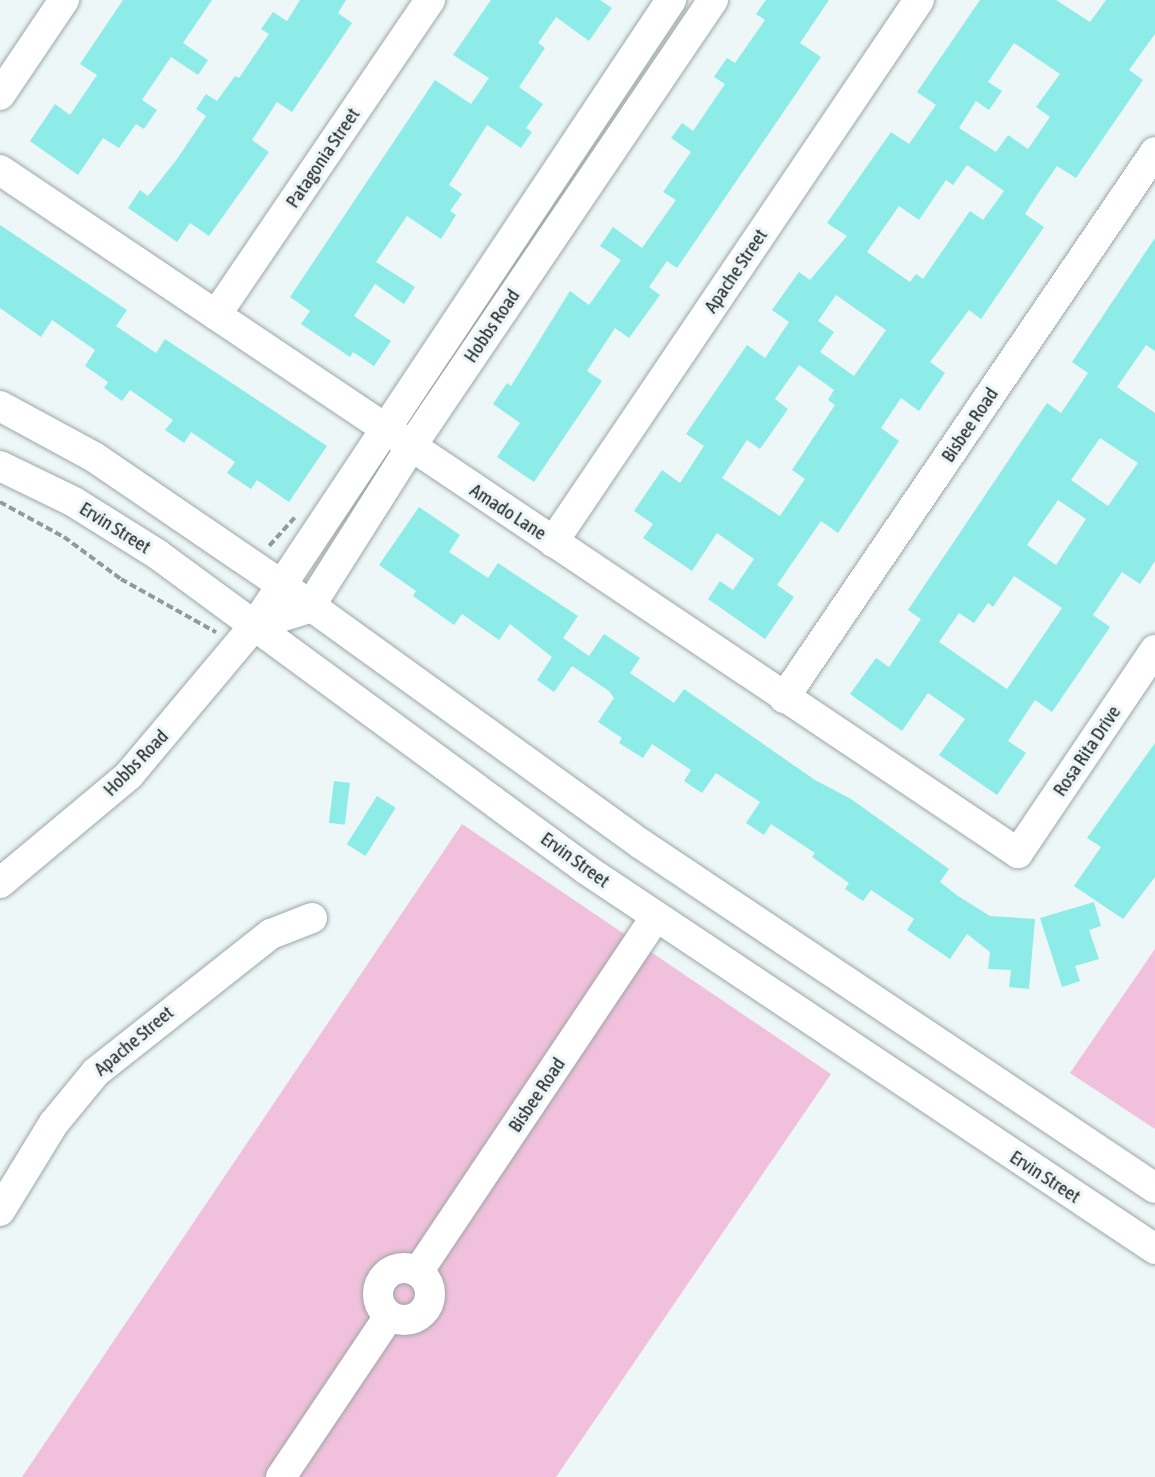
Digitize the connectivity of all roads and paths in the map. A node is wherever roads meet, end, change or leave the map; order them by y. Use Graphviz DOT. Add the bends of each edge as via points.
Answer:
graph roads {
  1 [pos="64,0"];
  2 [pos="430,0"];
  3 [pos="671,0"];
  4 [pos="919,0"];
  5 [pos="706,10"];
  6 [pos="0,96"];
  7 [pos="1155,152"];
  8 [pos="0,170"];
  9 [pos="216,316"];
  10 [pos="0,406"];
  11 [pos="398,440"];
  12 [pos="0,466"];
  13 [pos="299,511"];
  14 [pos="553,542"];
  15 [pos="267,575"];
  16 [pos="309,608"];
  17 [pos="244,617"];
  18 [pos="216,643"];
  19 [pos="1155,650"];
  20 [pos="784,698"];
  21 [pos="1018,853"];
  22 [pos="0,883"];
  23 [pos="656,917"];
  24 [pos="312,918"];
  25 [pos="1155,1188"];
  26 [pos="0,1211"];
  27 [pos="1155,1249"];
  28 [pos="281,1477"];
  1 -- 6 [label="street"];
  2 -- 9 [label="street, Patagonia Street"];
  3 -- 5 [label="street"];
  3 -- 11 [label="street, Hobbs Road"];
  4 -- 14 [label="street, Apache Street"];
  5 -- 11 [label="street, Hobbs Road"];
  7 -- 20 [label="street, Bisbee Road"];
  8 -- 9 [label="street, Amado Lane"];
  9 -- 11 [label="street, Amado Lane"];
  10 -- 15 [label="street" via="94,457"];
  11 -- 14 [label="street, Amado Lane"];
  11 -- 15 [label="street, Hobbs Road"];
  11 -- 16 [label="street, Hobbs Road"];
  12 -- 17 [label="street, Ervin Street" via="74,502"];
  13 -- 15 [label="path"];
  14 -- 20 [label="street, Amado Lane"];
  15 -- 16 [label="street"];
  15 -- 17 [label="street, Hobbs Road"];
  16 -- 17 [label="street"];
  16 -- 25 [label="street" via="641,844"];
  17 -- 18 [label="path"];
  17 -- 22 [label="street, Hobbs Road" via="130,775"];
  17 -- 23 [label="street, Ervin Street"];
  19 -- 21 [label="street, Rosa Rita Drive"];
  20 -- 21 [label="street, Amado Lane"];
  23 -- 27 [label="street, Ervin Street"];
  23 -- 28 [label="street, Bisbee Road" via="418,1272 429,1284 426,1310 412,1320 389,1316"];
  24 -- 26 [label="street, Apache Street" via="271,934 105,1063 54,1123"];
}
